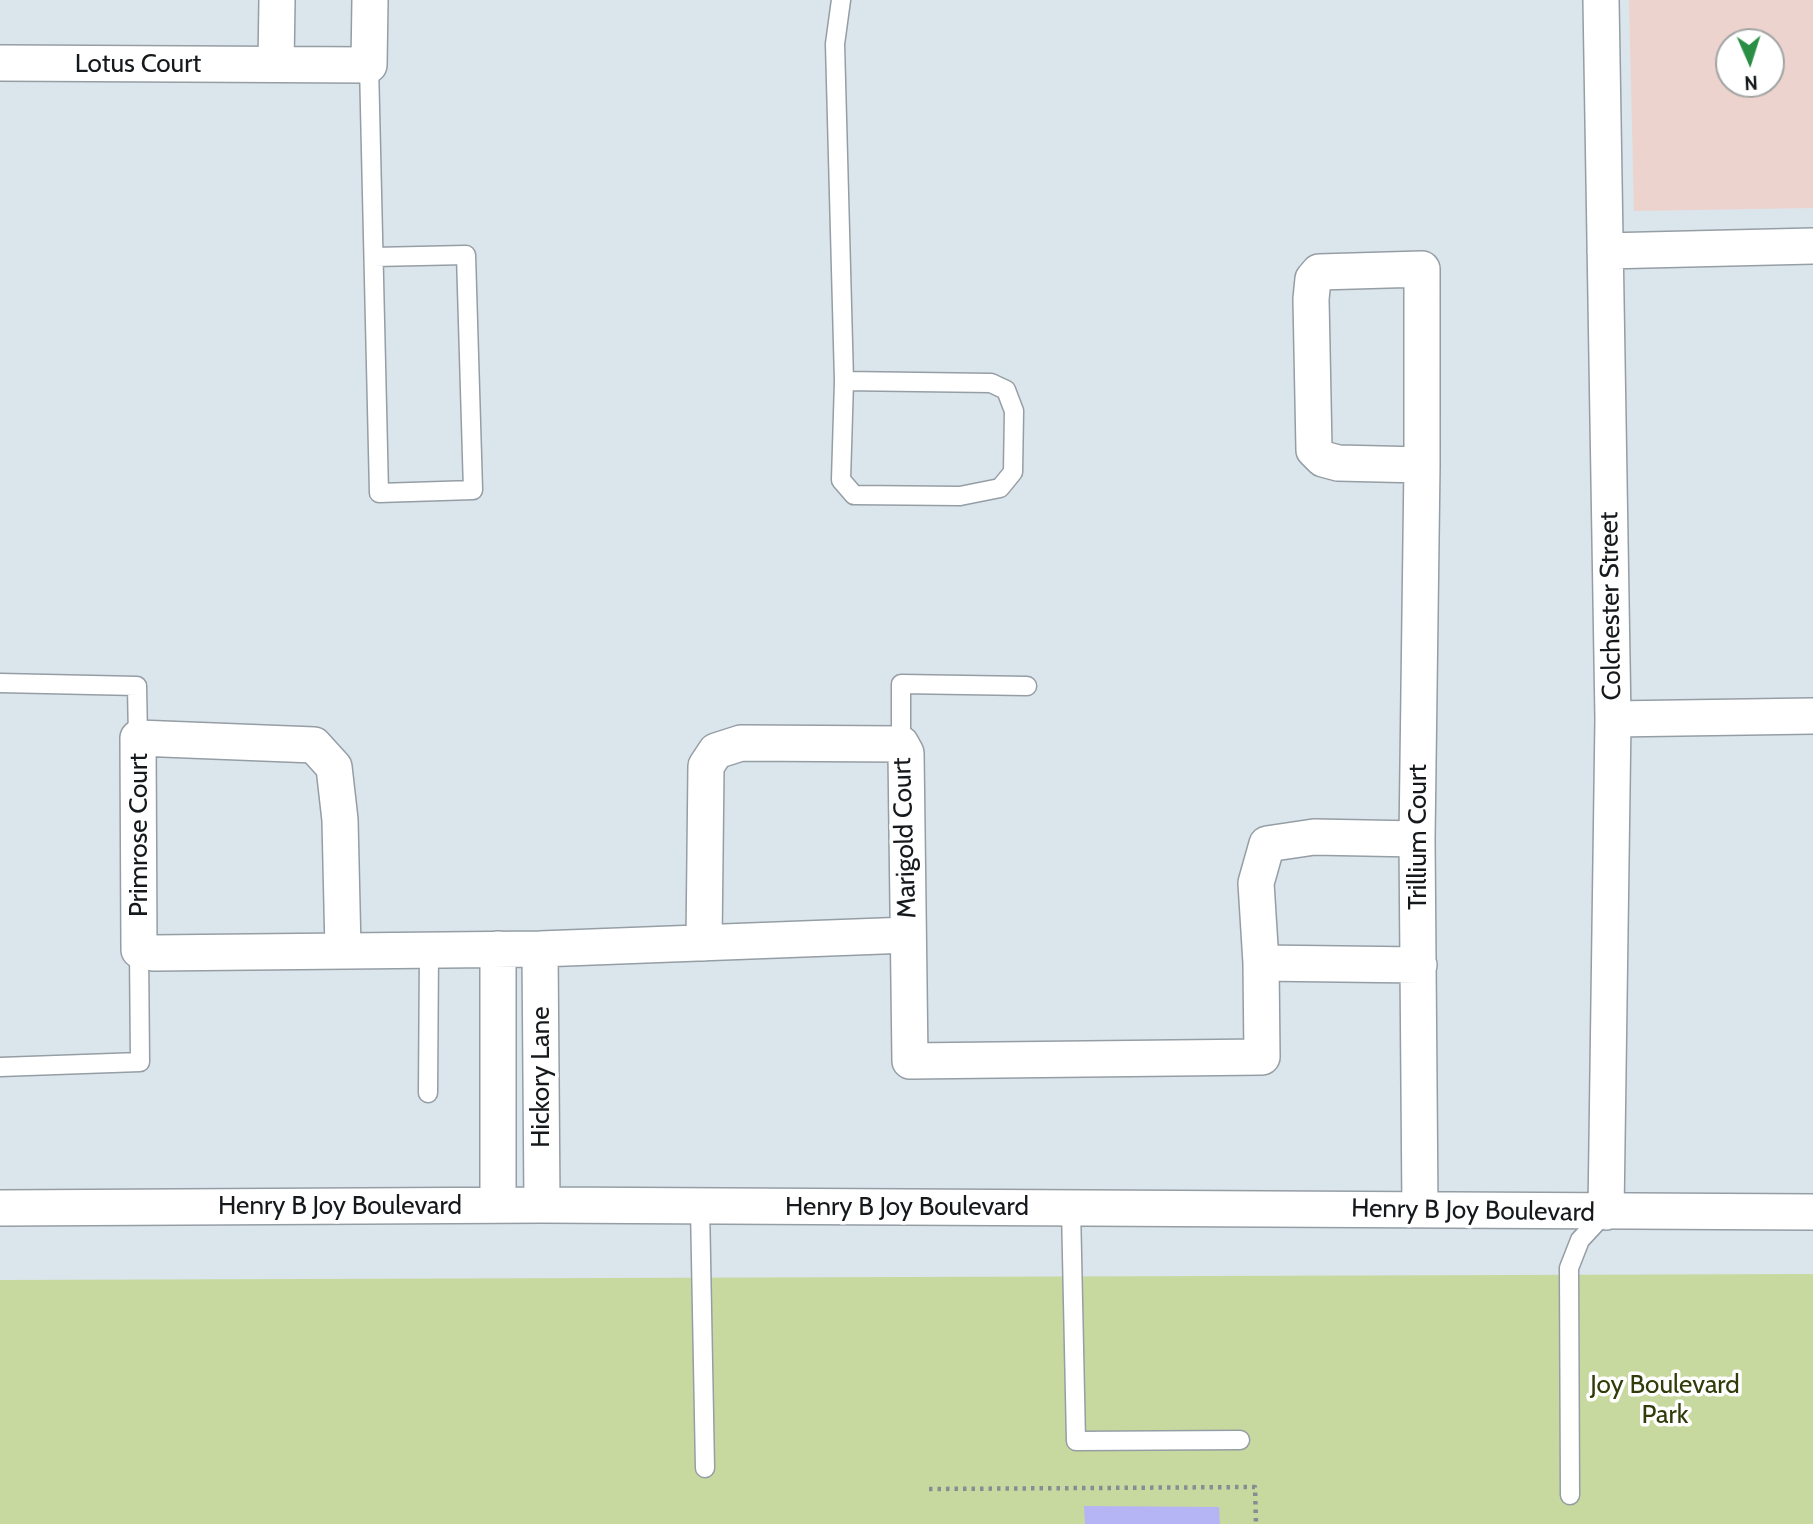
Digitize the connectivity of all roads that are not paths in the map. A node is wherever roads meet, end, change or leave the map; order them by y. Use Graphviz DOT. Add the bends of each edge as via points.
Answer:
graph roads {
  1 [pos="277,0"];
  2 [pos="370,0"];
  3 [pos="841,0"];
  4 [pos="1601,0"];
  5 [pos="0,63"];
  6 [pos="276,64"];
  7 [pos="369,65"];
  8 [pos="1813,246"];
  9 [pos="1605,251"];
  10 [pos="374,257"];
  11 [pos="844,382"];
  12 [pos="1422,465"];
  13 [pos="0,683"];
  14 [pos="1027,686"];
  15 [pos="1813,716"];
  16 [pos="1613,719"];
  17 [pos="138,738"];
  18 [pos="901,744"];
  19 [pos="1417,839"];
  20 [pos="908,935"];
  21 [pos="704,943"];
  22 [pos="540,948"];
  23 [pos="498,949"];
  24 [pos="139,950"];
  25 [pos="343,950"];
  26 [pos="429,950"];
  27 [pos="1261,963"];
  28 [pos="1419,965"];
  29 [pos="0,1067"];
  30 [pos="428,1093"];
  31 [pos="498,1205"];
  32 [pos="542,1205"];
  33 [pos="700,1206"];
  34 [pos="0,1208"];
  35 [pos="1071,1208"];
  36 [pos="1420,1209"];
  37 [pos="1606,1212"];
  38 [pos="1813,1212"];
  39 [pos="1240,1440"];
  40 [pos="705,1468"];
  41 [pos="1570,1495"];
  1 -- 6 [label="street"];
  2 -- 7 [label="street"];
  3 -- 11 [label="lane" via="835,44"];
  4 -- 9 [label="street, Colchester Street"];
  5 -- 6 [label="street, Lotus Court"];
  6 -- 7 [label="street, Lotus Court"];
  7 -- 10 [label="lane"];
  8 -- 9 [label="street"];
  9 -- 16 [label="street, Colchester Street"];
  10 -- 10 [label="lane" via="379,493 473,490 466,254"];
  11 -- 11 [label="lane" via="841,480 854,495 960,496 1000,488 1013,472 1014,411 1006,390 991,383"];
  12 -- 12 [label="street, Trillium Court" via="1422,269 1319,272 1313,279 1311,299 1314,450 1323,459 1338,463"];
  12 -- 19 [label="street, Trillium Court"];
  13 -- 17 [label="lane" via="137,686"];
  14 -- 18 [label="lane" via="901,684"];
  15 -- 16 [label="street"];
  16 -- 37 [label="street, Colchester Street"];
  17 -- 24 [label="street, Primrose Court"];
  17 -- 25 [label="street, Primrose Court" via="314,745 334,767"];
  18 -- 20 [label="street, Marigold Court" via="906,753"];
  18 -- 21 [label="street, Marigold Court" via="741,743 716,751 706,766"];
  19 -- 27 [label="street, Marigold Court" via="1314,837 1268,844 1256,883"];
  19 -- 28 [label="street, Trillium Court"];
  20 -- 21 [label="street, Marigold Court"];
  20 -- 27 [label="street, Marigold Court" via="910,1061 1262,1057"];
  21 -- 22 [label="street, Marigold Court"];
  22 -- 23 [label="street, Primrose Court"];
  22 -- 32 [label="street, Hickory Lane"];
  23 -- 26 [label="street, Primrose Court"];
  23 -- 31 [label="street, Hickory Lane"];
  24 -- 25 [label="street, Primrose Court"];
  24 -- 29 [label="lane" via="140,1062"];
  25 -- 26 [label="street, Primrose Court"];
  26 -- 30 [label="lane"];
  27 -- 28 [label="street"];
  28 -- 36 [label="street, Trillium Court"];
  31 -- 32 [label="street, Henry B Joy Boulevard"];
  31 -- 34 [label="street, Henry B Joy Boulevard"];
  32 -- 33 [label="street, Henry B Joy Boulevard"];
  33 -- 35 [label="street, Henry B Joy Boulevard"];
  33 -- 40 [label="lane"];
  35 -- 36 [label="street, Henry B Joy Boulevard"];
  35 -- 39 [label="lane" via="1076,1441"];
  36 -- 37 [label="street, Henry B Joy Boulevard"];
  37 -- 38 [label="street, Henry B Joy Boulevard"];
  37 -- 41 [label="lane" via="1580,1240 1569,1268"];
}
